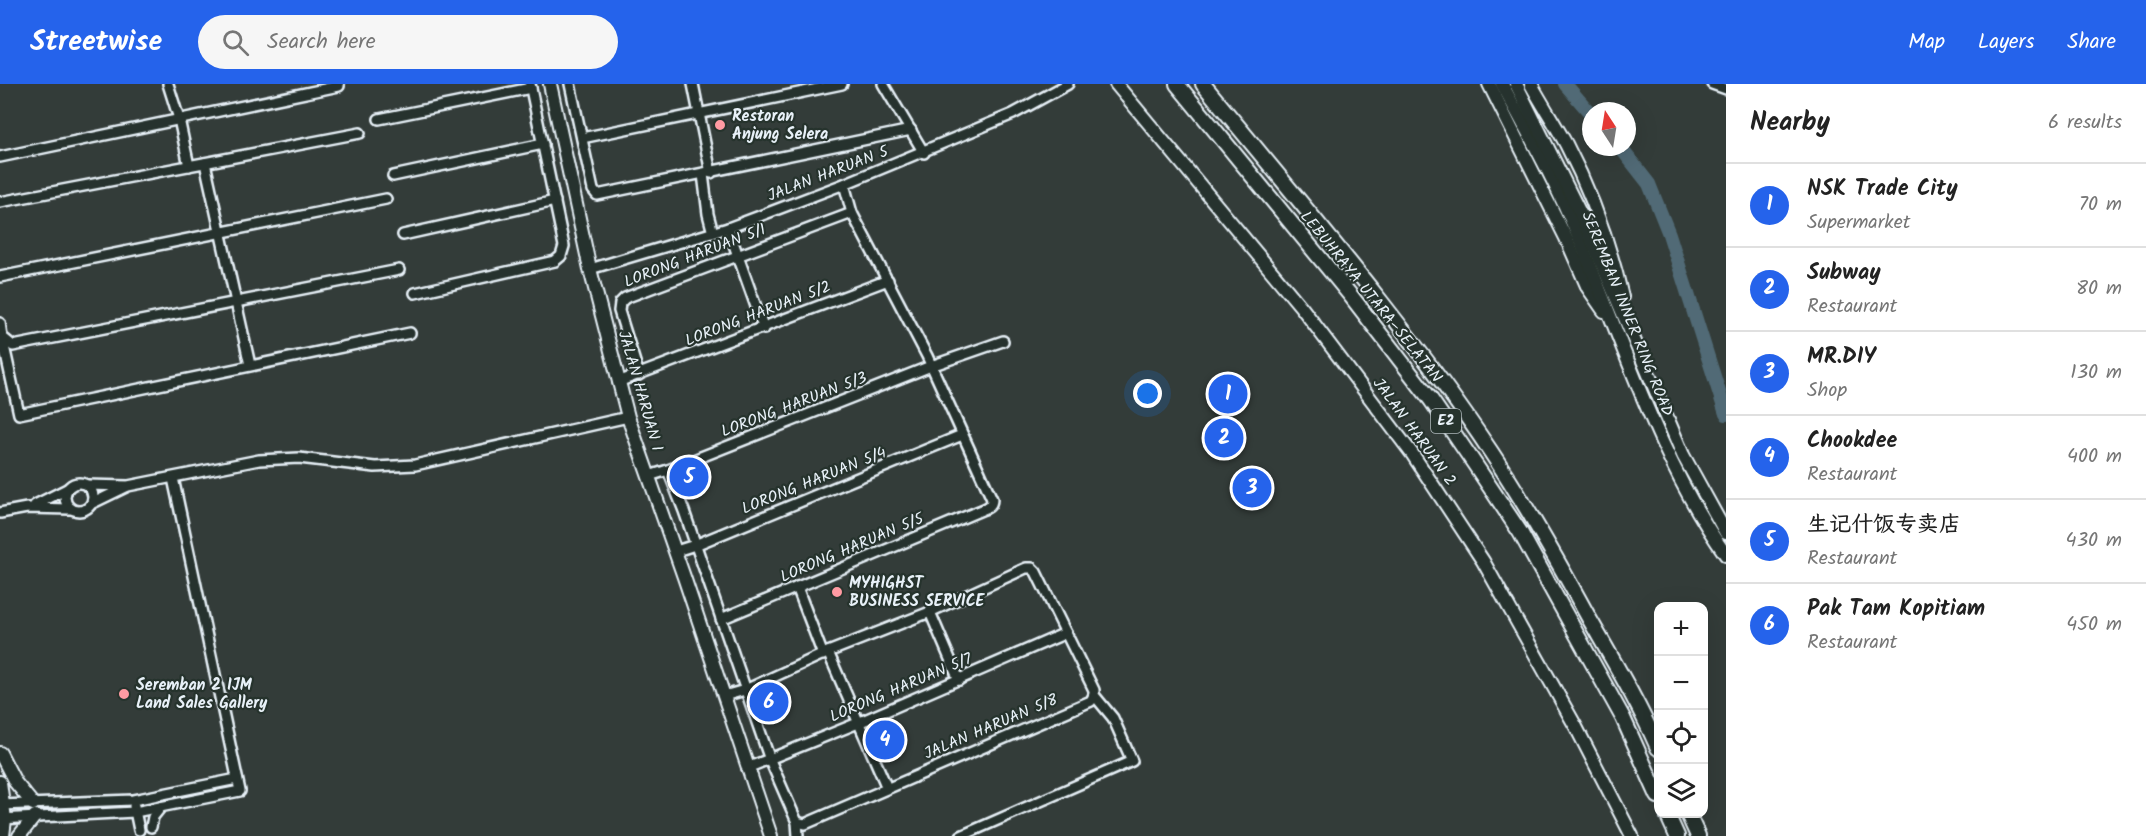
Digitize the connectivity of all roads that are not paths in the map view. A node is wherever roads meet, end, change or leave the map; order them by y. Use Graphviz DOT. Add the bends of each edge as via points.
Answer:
graph roads {
  1 [pos="168,84"];
  2 [pos="550,84"];
  3 [pos="570,84"];
  4 [pos="693,84"];
  5 [pos="842,84"];
  6 [pos="883,84"];
  7 [pos="1068,84"];
  8 [pos="1116,84"];
  9 [pos="1177,84"];
  10 [pos="1203,84"];
  11 [pos="1489,84"];
  12 [pos="1502,84"];
  13 [pos="1516,84"];
  14 [pos="1531,84"];
  15 [pos="1712,84"];
  16 [pos="339,86"];
  17 [pos="531,86"];
  18 [pos="1726,89"];
  19 [pos="700,114"];
  20 [pos="179,119"];
  21 [pos="379,119"];
  22 [pos="911,130"];
  23 [pos="360,133"];
  24 [pos="582,138"];
  25 [pos="543,144"];
  26 [pos="924,153"];
  27 [pos="0,157"];
  28 [pos="205,163"];
  29 [pos="189,166"];
  30 [pos="707,173"];
  31 [pos="393,176"];
  32 [pos="844,184"];
  33 [pos="386,199"];
  34 [pos="555,201"];
  35 [pos="0,202"];
  36 [pos="852,213"];
  37 [pos="728,228"];
  38 [pos="220,232"];
  39 [pos="713,233"];
  40 [pos="403,235"];
  41 [pos="737,256"];
  42 [pos="590,269"];
  43 [pos="399,270"];
  44 [pos="0,277"];
  45 [pos="888,280"];
  46 [pos="415,293"];
  47 [pos="236,302"];
  48 [pos="1627,320"];
  49 [pos="0,323"];
  50 [pos="1615,327"];
  51 [pos="764,328"];
  52 [pos="410,333"];
  53 [pos="3,337"];
  54 [pos="1003,341"];
  55 [pos="250,366"];
  56 [pos="931,366"];
  57 [pos="639,375"];
  58 [pos="618,382"];
  59 [pos="628,417"];
  60 [pos="962,435"];
  61 [pos="668,470"];
  62 [pos="649,476"];
  63 [pos="173,478"];
  64 [pos="86,485"];
  65 [pos="128,486"];
  66 [pos="67,489"];
  67 [pos="93,503"];
  68 [pos="27,508"];
  69 [pos="70,509"];
  70 [pos="0,513"];
  71 [pos="1726,533"];
  72 [pos="695,546"];
  73 [pos="676,551"];
  74 [pos="1726,555"];
  75 [pos="797,587"];
  76 [pos="930,612"];
  77 [pos="721,619"];
  78 [pos="1066,633"];
  79 [pos="826,653"];
  80 [pos="959,680"];
  81 [pos="745,690"];
  82 [pos="1094,695"];
  83 [pos="724,696"];
  84 [pos="858,723"];
  85 [pos="1654,737"];
  86 [pos="0,753"];
  87 [pos="770,760"];
  88 [pos="747,768"];
  89 [pos="237,779"];
  90 [pos="0,782"];
  91 [pos="1654,785"];
  92 [pos="887,788"];
  93 [pos="146,799"];
  94 [pos="133,800"];
  95 [pos="2,805"];
  96 [pos="161,807"];
  97 [pos="34,810"];
  98 [pos="148,810"];
  99 [pos="135,812"];
  100 [pos="118,813"];
  101 [pos="1668,818"];
  102 [pos="1690,818"];
  103 [pos="2,819"];
  104 [pos="797,822"];
  105 [pos="151,827"];
  106 [pos="3,836"];
  107 [pos="19,836"];
  108 [pos="771,836"];
  109 [pos="798,836"];
  110 [pos="960,836"];
  111 [pos="1632,836"];
  112 [pos="1677,836"];
  113 [pos="1698,836"];
  1 -- 20 [label="street"];
  2 -- 42 [label="main road, JALAN HARUAN 1"];
  3 -- 24 [label="street"];
  4 -- 19 [label="street"];
  5 -- 19 [label="street"];
  6 -- 22 [label="street"];
  7 -- 26 [label="street, JALAN HARUAN 5" via="1013,114"];
  8 -- 111 [label="main road, JALAN HARUAN 2" via="1302,308 1413,455 1483,561"];
  9 -- 91 [label="highway, LEBUHRAYA UTARA–SELATAN / E2" via="1358,306 1476,466 1520,532 1618,708"];
  10 -- 85 [label="highway, LEBUHRAYA UTARA–SELATAN / E2" via="1450,393 1535,520"];
  11 -- 50 [label="main road" via="1588,288"];
  12 -- 50 [label="main road, SEREMBAN INNER RING ROAD" via="1563,203"];
  13 -- 48 [label="main road, SEREMBAN INNER RING ROAD" via="1582,217"];
  14 -- 48 [label="main road" via="1581,177 1607,241"];
  15 -- 18 [label="street"];
  16 -- 20 [label="street"];
  17 -- 21 [label="street"];
  17 -- 25 [label="street"];
  19 -- 24 [label="street"];
  19 -- 30 [label="street"];
  20 -- 27 [label="street"];
  20 -- 29 [label="street"];
  22 -- 26 [label="street"];
  22 -- 30 [label="street"];
  23 -- 28 [label="street"];
  24 -- 30 [label="street" via="594,193 602,195"];
  25 -- 31 [label="street"];
  25 -- 34 [label="street"];
  26 -- 32 [label="street, JALAN HARUAN 5"];
  28 -- 29 [label="street"];
  28 -- 38 [label="street"];
  29 -- 35 [label="street"];
  30 -- 39 [label="street" via="708,214"];
  32 -- 36 [label="street"];
  32 -- 37 [label="street, JALAN HARUAN 5"];
  33 -- 38 [label="street"];
  34 -- 40 [label="street"];
  34 -- 46 [label="street" via="564,246 555,261"];
  36 -- 41 [label="street, LORONG HARUAN 5/1"];
  36 -- 45 [label="street"];
  37 -- 39 [label="street, JALAN HARUAN 5"];
  37 -- 41 [label="street"];
  38 -- 44 [label="street"];
  38 -- 47 [label="street"];
  39 -- 42 [label="street, JALAN HARUAN 5"];
  41 -- 51 [label="street"];
  41 -- 57 [label="street, LORONG HARUAN 5/1" via="620,303 619,311"];
  42 -- 58 [label="main road, JALAN HARUAN 1"];
  43 -- 47 [label="street"];
  45 -- 51 [label="street, LORONG HARUAN 5/2"];
  45 -- 56 [label="street"];
  47 -- 53 [label="street" via="12,346"];
  47 -- 55 [label="street"];
  48 -- 71 [label="main road, SEREMBAN INNER RING ROAD" via="1683,455"];
  49 -- 53 [label="street"];
  50 -- 74 [label="main road, SEREMBAN INNER RING ROAD" via="1668,453"];
  51 -- 57 [label="street, LORONG HARUAN 5/2"];
  52 -- 55 [label="street"];
  53 -- 55 [label="street" via="19,414"];
  54 -- 56 [label="street, LORONG HARUAN 5/3"];
  56 -- 60 [label="street"];
  56 -- 61 [label="street, LORONG HARUAN 5/3"];
  57 -- 58 [label="street, LORONG HARUAN 5/2"];
  58 -- 59 [label="main road, JALAN HARUAN 1"];
  59 -- 62 [label="main road, JALAN HARUAN 1"];
  59 -- 63 [label="street" via="415,465 375,467 281,457"];
  60 -- 72 [label="street, LORONG HARUAN 5/4"];
  60 -- 75 [label="street, LORONG HARUAN 5/5" via="992,499 991,506"];
  61 -- 62 [label="street, LORONG HARUAN 5/3"];
  61 -- 72 [label="street"];
  62 -- 73 [label="main road, JALAN HARUAN 1"];
  63 -- 65 [label="street"];
  63 -- 89 [label="street"];
  64 -- 65 [label="street"];
  64 -- 66 [label="street" via="74,484"];
  64 -- 67 [label="street" via="92,491"];
  65 -- 67 [label="street"];
  66 -- 68 [label="street"];
  66 -- 69 [label="street" via="65,501"];
  67 -- 69 [label="street" via="83,512"];
  68 -- 69 [label="street"];
  68 -- 70 [label="street"];
  72 -- 73 [label="street, LORONG HARUAN 5/4"];
  72 -- 77 [label="street"];
  73 -- 83 [label="main road, JALAN HARUAN 1"];
  75 -- 77 [label="street, LORONG HARUAN 5/5"];
  75 -- 79 [label="street"];
  76 -- 78 [label="street" via="1032,568"];
  76 -- 79 [label="street"];
  76 -- 80 [label="street"];
  77 -- 81 [label="street"];
  78 -- 80 [label="street, LORONG HARUAN 5/7"];
  78 -- 82 [label="street"];
  79 -- 81 [label="street"];
  79 -- 84 [label="street"];
  80 -- 84 [label="street, LORONG HARUAN 5/7"];
  81 -- 83 [label="street"];
  81 -- 87 [label="street"];
  82 -- 92 [label="street, JALAN HARUAN 5/8"];
  82 -- 110 [label="street" via="1113,718 1132,761"];
  83 -- 88 [label="main road, JALAN HARUAN 1"];
  84 -- 87 [label="street, LORONG HARUAN 5/7"];
  84 -- 92 [label="street"];
  86 -- 97 [label="main road"];
  87 -- 88 [label="street, LORONG HARUAN 5/7"];
  87 -- 104 [label="street"];
  88 -- 108 [label="main road, JALAN HARUAN 1"];
  89 -- 93 [label="street"];
  89 -- 96 [label="street" via="240,791"];
  90 -- 95 [label="main road"];
  92 -- 104 [label="street, JALAN HARUAN 5/8" via="805,824"];
  93 -- 94 [label="street"];
  93 -- 98 [label="street"];
  94 -- 97 [label="street"];
  94 -- 99 [label="street"];
  95 -- 97 [label="street"];
  95 -- 103 [label="main road"];
  96 -- 98 [label="street"];
  96 -- 105 [label="street"];
  97 -- 100 [label="street"];
  97 -- 103 [label="street"];
  97 -- 107 [label="main road"];
  98 -- 99 [label="street"];
  99 -- 100 [label="street"];
  99 -- 100 [label="street" via="139,830 129,818"];
  101 -- 112 [label="highway"];
  102 -- 113 [label="highway"];
  103 -- 106 [label="main road"];
  104 -- 109 [label="street"];
}
